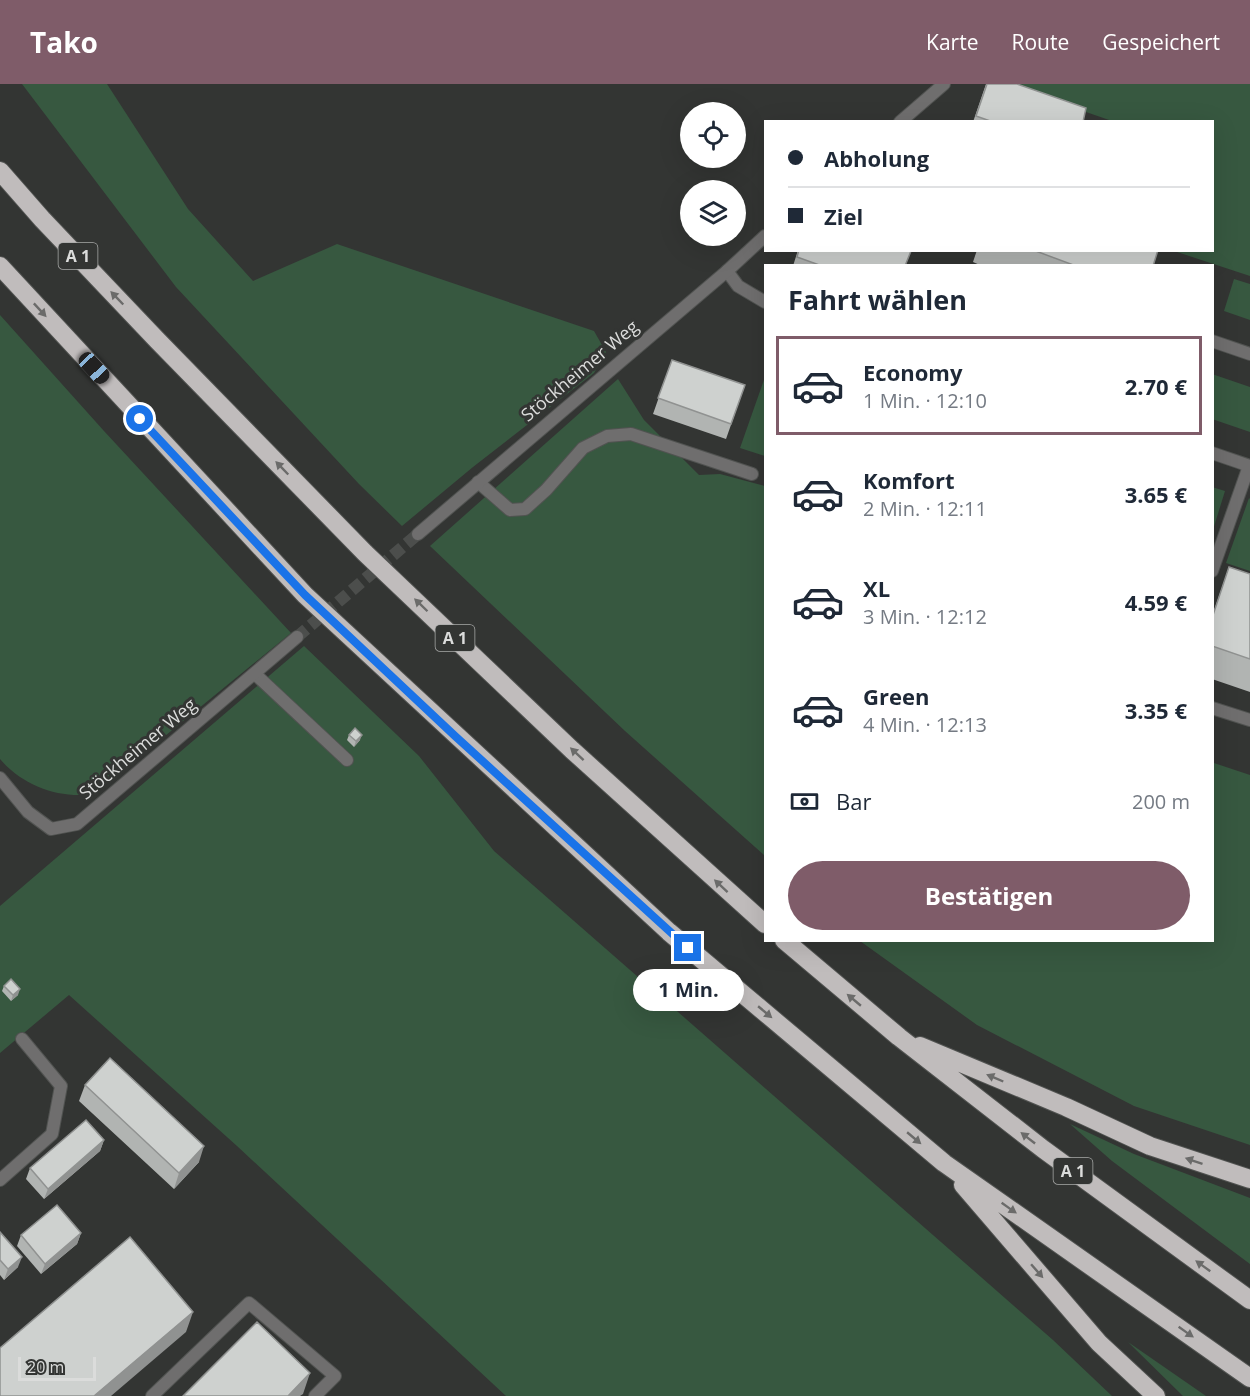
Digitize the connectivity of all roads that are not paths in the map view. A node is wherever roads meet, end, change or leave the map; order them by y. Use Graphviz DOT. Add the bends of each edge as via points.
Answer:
graph roads {
  1 [pos="944,84"];
  2 [pos="902,120"];
  3 [pos="0,171"];
  4 [pos="764,237"];
  5 [pos="0,266"];
  6 [pos="727,271"];
  7 [pos="764,301"];
  8 [pos="1214,342"];
  9 [pos="1250,354"];
  10 [pos="1214,454"];
  11 [pos="1249,466"];
  12 [pos="752,474"];
  13 [pos="478,482"];
  14 [pos="418,534"];
  15 [pos="1214,565"];
  16 [pos="297,637"];
  17 [pos="255,674"];
  18 [pos="1214,709"];
  19 [pos="1250,720"];
  20 [pos="346,760"];
  21 [pos="0,778"];
  22 [pos="764,923"];
  23 [pos="786,942"];
  24 [pos="899,1037"];
  25 [pos="22,1039"];
  26 [pos="944,1163"];
  27 [pos="1250,1179"];
  28 [pos="0,1180"];
  29 [pos="1250,1300"];
  30 [pos="1250,1377"];
  31 [pos="152,1396"];
  32 [pos="315,1396"];
  33 [pos="1156,1396"];
  1 -- 2 [label="street"];
  22 -- 3 [label="highway, A 1, one-way" via="572,750 365,553 141,323"];
  4 -- 6 [label="street, Stöckheimer Weg"];
  5 -- 26 [label="highway, one-way" via="305,595 669,932"];
  6 -- 7 [label="street" via="738,285"];
  6 -- 13 [label="street, Stöckheimer Weg"];
  8 -- 9 [label="street"];
  10 -- 11 [label="street"];
  11 -- 15 [label="street"];
  12 -- 13 [label="street" via="631,434 607,436 582,448 525,509 510,510"];
  13 -- 14 [label="street, Stöckheimer Weg"];
  16 -- 17 [label="street, Stöckheimer Weg"];
  17 -- 20 [label="street"];
  17 -- 21 [label="street, Stöckheimer Weg" via="77,824 51,829 28,812"];
  18 -- 19 [label="street"];
  24 -- 23 [label="highway, A 1, one-way"];
  27 -- 24 [label="highway, one-way" via="1150,1146"];
  29 -- 24 [label="highway, A 1, one-way" via="1043,1149"];
  25 -- 28 [label="street" via="61,1086 52,1134"];
  26 -- 30 [label="highway, one-way"];
  26 -- 33 [label="highway, one-way" via="1099,1343"];
  31 -- 32 [label="street" via="249,1303 335,1376"];
}
